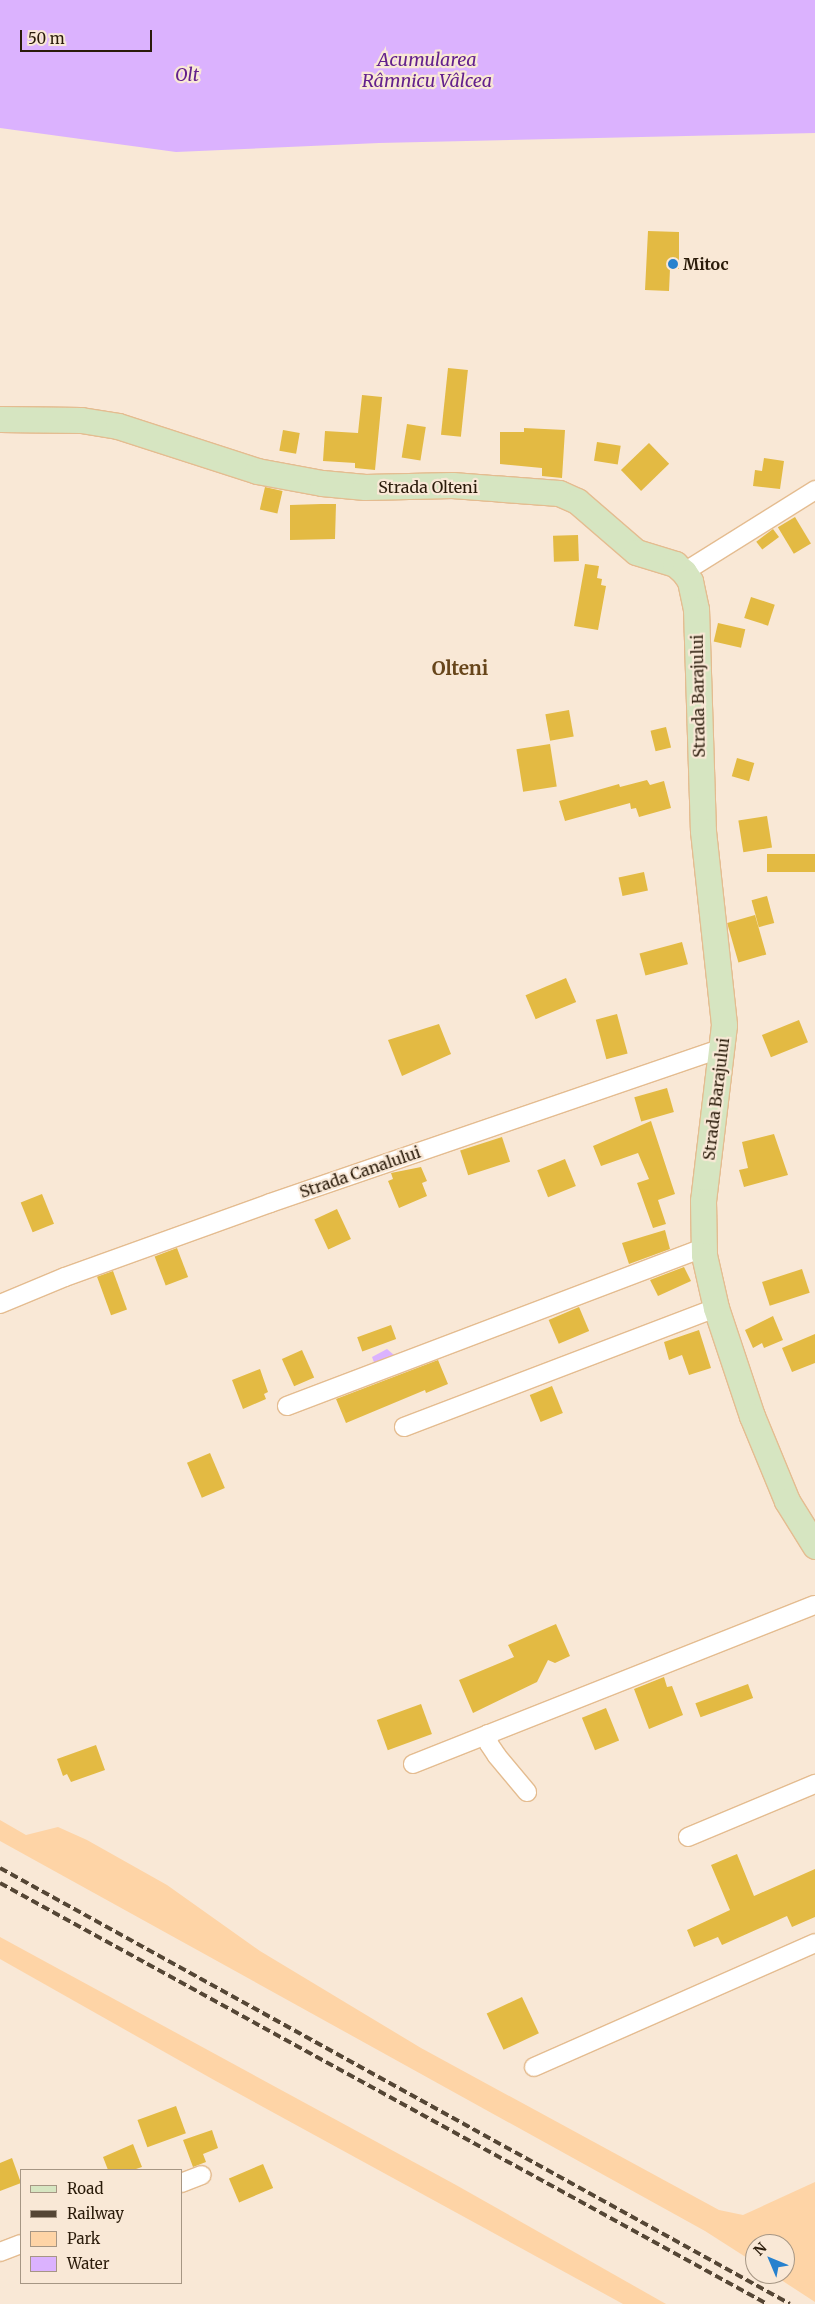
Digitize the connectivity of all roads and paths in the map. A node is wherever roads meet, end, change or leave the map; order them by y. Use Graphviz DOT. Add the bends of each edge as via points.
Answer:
graph roads {
  1 [pos="0,419"];
  2 [pos="815,490"];
  3 [pos="684,572"];
  4 [pos="724,1048"];
  5 [pos="704,1248"];
  6 [pos="0,1304"];
  7 [pos="716,1308"];
  8 [pos="287,1406"];
  9 [pos="404,1427"];
  10 [pos="815,1546"];
  11 [pos="815,1605"];
  12 [pos="488,1734"];
  13 [pos="413,1764"];
  14 [pos="815,1784"];
  15 [pos="527,1792"];
  16 [pos="688,1837"];
  17 [pos="815,1942"];
  18 [pos="534,2067"];
  19 [pos="202,2175"];
  20 [pos="182,2183"];
  21 [pos="20,2244"];
  22 [pos="0,2252"];
  1 -- 3 [label="street, Strada Olteni" via="81,420 118,426 256,471 322,483 365,487 452,485 559,493 577,501 636,552 675,564"];
  2 -- 3 [label="street"];
  3 -- 4 [label="street, Strada Barajului" via="690,581 696,609 703,831"];
  4 -- 5 [label="street, Strada Barajului" via="703,1201"];
  4 -- 6 [label="street, Strada Canalului" via="270,1203 65,1277"];
  5 -- 7 [label="street, Strada Barajului"];
  5 -- 8 [label="street"];
  7 -- 9 [label="street"];
  7 -- 10 [label="street, Strada Barajului" via="772,1467 787,1500"];
  11 -- 12 [label="street"];
  12 -- 13 [label="street"];
  12 -- 15 [label="street" via="489,1744 497,1756"];
  14 -- 16 [label="street"];
  17 -- 18 [label="street"];
  19 -- 20 [label="street"];
  21 -- 22 [label="street"];
}
